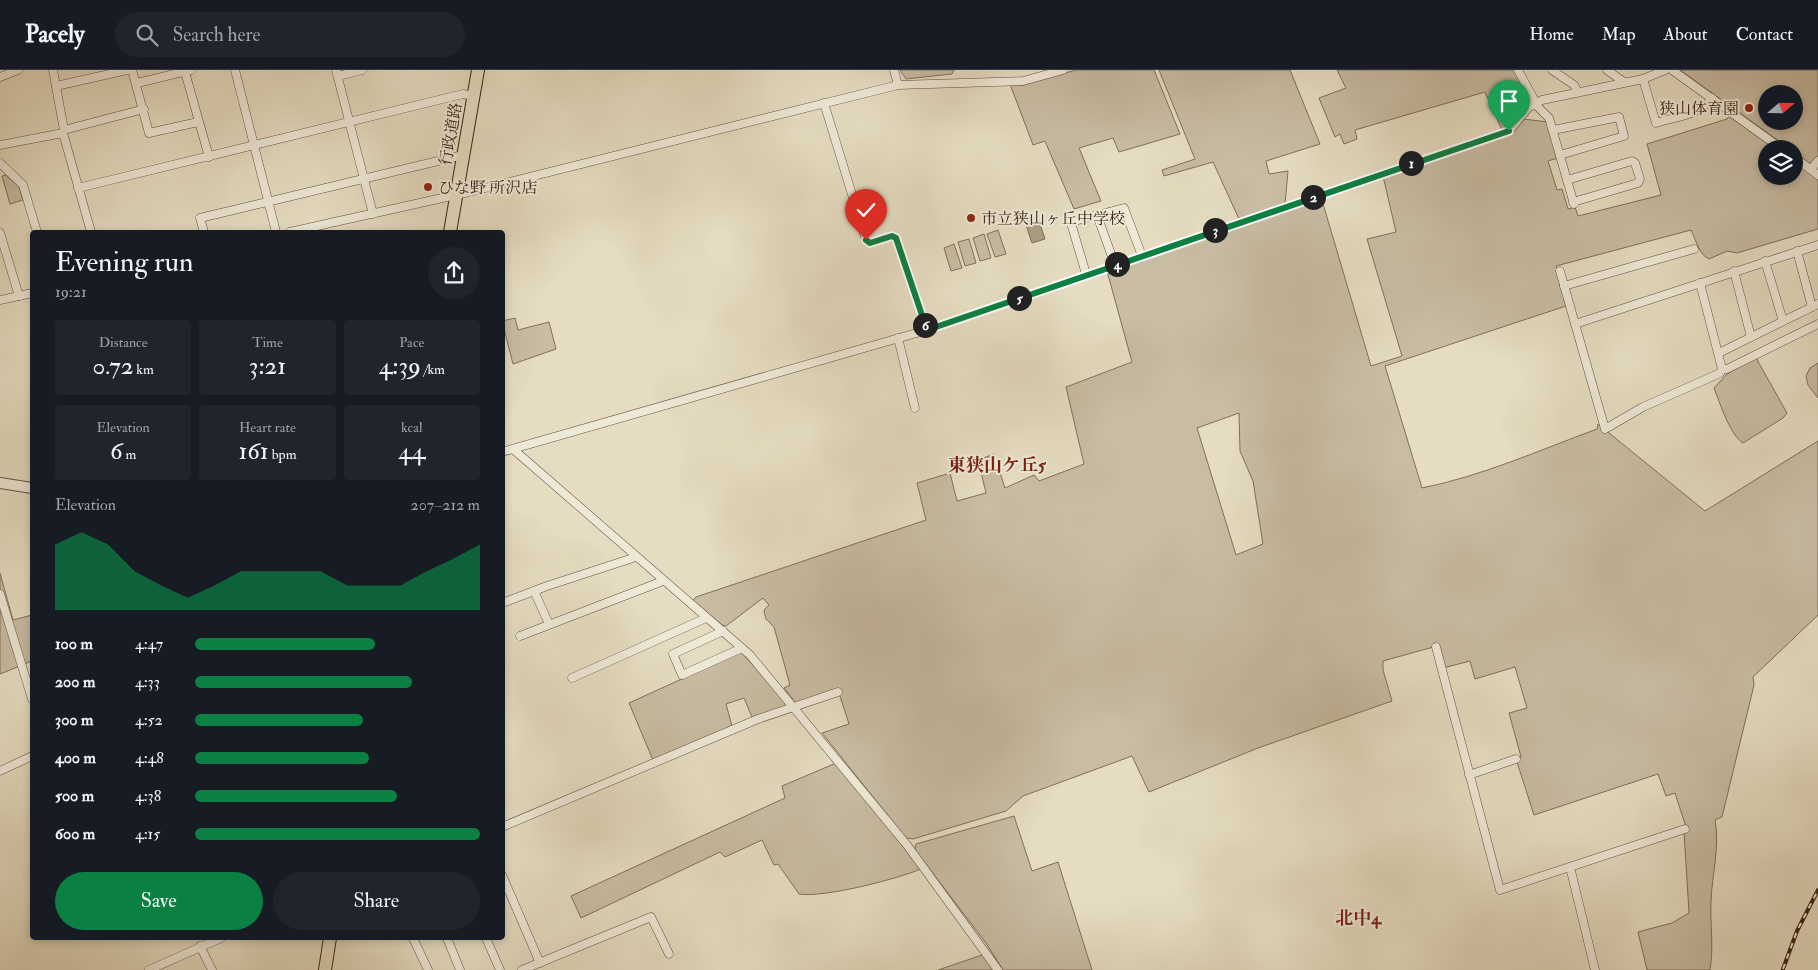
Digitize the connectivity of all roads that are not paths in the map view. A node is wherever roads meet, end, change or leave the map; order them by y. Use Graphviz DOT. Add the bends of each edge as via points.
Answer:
graph roads {
  1 [pos="18,70"];
  2 [pos="52,70"];
  3 [pos="127,70"];
  4 [pos="132,70"];
  5 [pos="235,70"];
  6 [pos="362,70"];
  7 [pos="478,70"];
  8 [pos="894,70"];
  9 [pos="1063,70"];
  10 [pos="1518,70"];
  11 [pos="1552,70"];
  12 [pos="1607,70"];
  13 [pos="1665,70"];
  14 [pos="1672,70"];
  15 [pos="188,71"];
  16 [pos="337,73"];
  17 [pos="92,74"];
  18 [pos="157,74"];
  19 [pos="0,77"];
  20 [pos="1644,79"];
  21 [pos="1624,82"];
  22 [pos="137,83"];
  23 [pos="898,85"];
  24 [pos="56,86"];
  25 [pos="1578,92"];
  26 [pos="473,96"];
  27 [pos="1712,98"];
  28 [pos="1535,102"];
  29 [pos="824,103"];
  30 [pos="144,109"];
  31 [pos="198,122"];
  32 [pos="350,123"];
  33 [pos="1553,130"];
  34 [pos="64,131"];
  35 [pos="1770,140"];
  36 [pos="0,145"];
  37 [pos="255,147"];
  38 [pos="463,155"];
  39 [pos="1560,155"];
  40 [pos="209,157"];
  41 [pos="1818,161"];
  42 [pos="0,163"];
  43 [pos="1803,163"];
  44 [pos="1811,169"];
  45 [pos="3,170"];
  46 [pos="1818,174"];
  47 [pos="364,178"];
  48 [pos="1567,180"];
  49 [pos="78,188"];
  50 [pos="456,194"];
  51 [pos="268,200"];
  52 [pos="373,214"];
  53 [pos="1097,215"];
  54 [pos="35,230"];
  55 [pos="90,230"];
  56 [pos="203,230"];
  57 [pos="276,230"];
  58 [pos="299,230"];
  59 [pos="450,230"];
  60 [pos="0,233"];
  61 [pos="1818,245"];
  62 [pos="1694,249"];
  63 [pos="1797,251"];
  64 [pos="1142,256"];
  65 [pos="1765,261"];
  66 [pos="1115,265"];
  67 [pos="1560,270"];
  68 [pos="1734,272"];
  69 [pos="1086,274"];
  70 [pos="1700,283"];
  71 [pos="1564,286"];
  72 [pos="30,293"];
  73 [pos="19,296"];
  74 [pos="0,300"];
  75 [pos="1815,305"];
  76 [pos="1783,322"];
  77 [pos="1575,324"];
  78 [pos="1818,324"];
  79 [pos="927,330"];
  80 [pos="1751,337"];
  81 [pos="898,338"];
  82 [pos="1719,353"];
  83 [pos="1722,369"];
  84 [pos="916,408"];
  85 [pos="513,449"];
  86 [pos="505,451"];
  87 [pos="0,483"];
  88 [pos="30,488"];
  89 [pos="636,556"];
  90 [pos="663,581"];
  91 [pos="534,591"];
  92 [pos="0,594"];
  93 [pos="505,602"];
  94 [pos="706,618"];
  95 [pos="549,624"];
  96 [pos="723,631"];
  97 [pos="520,636"];
  98 [pos="1436,646"];
  99 [pos="742,648"];
  100 [pos="572,678"];
  101 [pos="30,692"];
  102 [pos="838,692"];
  103 [pos="794,706"];
  104 [pos="30,757"];
  105 [pos="1516,759"];
  106 [pos="0,772"];
  107 [pos="1469,775"];
  108 [pos="505,826"];
  109 [pos="1685,829"];
  110 [pos="1570,867"];
  111 [pos="505,882"];
  112 [pos="216,940"];
  113 [pos="330,940"];
  114 [pos="414,940"];
  115 [pos="447,940"];
  116 [pos="487,940"];
  117 [pos="200,946"];
  118 [pos="670,954"];
  119 [pos="540,963"];
  120 [pos="150,970"];
  121 [pos="212,970"];
  122 [pos="324,970"];
  123 [pos="428,970"];
  124 [pos="460,970"];
  125 [pos="500,970"];
  126 [pos="522,970"];
  127 [pos="998,970"];
  128 [pos="1595,970"];
  1 -- 19 [label="street"];
  2 -- 24 [label="street"];
  3 -- 17 [label="street"];
  4 -- 22 [label="street"];
  5 -- 37 [label="street"];
  6 -- 16 [label="street"];
  7 -- 26 [label="highway, 行政道路"];
  8 -- 23 [label="street"];
  9 -- 23 [label="street" via="1023,81"];
  10 -- 28 [label="street"];
  11 -- 25 [label="street" via="1574,85"];
  12 -- 21 [label="street"];
  13 -- 20 [label="street"];
  14 -- 27 [label="street"];
  15 -- 18 [label="street"];
  15 -- 31 [label="street"];
  16 -- 32 [label="street"];
  17 -- 24 [label="street"];
  18 -- 22 [label="street"];
  20 -- 21 [label="street"];
  20 -- 27 [label="street" via="1656,123 1699,110"];
  21 -- 25 [label="street"];
  22 -- 30 [label="street"];
  23 -- 29 [label="street"];
  24 -- 34 [label="street"];
  25 -- 28 [label="street"];
  26 -- 32 [label="street" via="464,94"];
  26 -- 38 [label="highway, 行政道路"];
  27 -- 35 [label="street"];
  28 -- 33 [label="street" via="1549,118"];
  28 -- 64 [label="street" via="1509,131"];
  29 -- 50 [label="street"];
  29 -- 79 [label="street" via="866,240 870,243 892,236 896,238"];
  30 -- 31 [label="street" via="149,133"];
  30 -- 34 [label="street"];
  31 -- 40 [label="street"];
  32 -- 37 [label="street"];
  32 -- 47 [label="street"];
  33 -- 39 [label="street"];
  33 -- 39 [label="street" via="1619,117 1624,136"];
  34 -- 36 [label="street"];
  34 -- 49 [label="street"];
  37 -- 40 [label="street"];
  37 -- 51 [label="street"];
  38 -- 47 [label="street"];
  38 -- 50 [label="highway, 行政道路"];
  39 -- 48 [label="street"];
  40 -- 49 [label="street"];
  41 -- 44 [label="street"];
  42 -- 45 [label="street"];
  43 -- 44 [label="street"];
  44 -- 46 [label="street"];
  45 -- 54 [label="street" via="23,185"];
  47 -- 51 [label="street"];
  47 -- 52 [label="street"];
  48 -- 48 [label="street" via="1574,204 1638,183 1640,179 1636,162 1632,161"];
  49 -- 55 [label="street"];
  50 -- 52 [label="street"];
  50 -- 59 [label="highway, 行政道路"];
  51 -- 56 [label="street" via="200,218"];
  51 -- 57 [label="street"];
  52 -- 58 [label="street"];
  53 -- 64 [label="street" via="1124,208"];
  53 -- 66 [label="street"];
  53 -- 69 [label="street" via="1070,219"];
  60 -- 73 [label="street"];
  61 -- 63 [label="street"];
  62 -- 71 [label="street"];
  63 -- 65 [label="street"];
  63 -- 75 [label="street"];
  64 -- 66 [label="street"];
  65 -- 68 [label="street"];
  65 -- 76 [label="street"];
  66 -- 69 [label="street"];
  67 -- 71 [label="street"];
  68 -- 70 [label="street"];
  68 -- 80 [label="street"];
  69 -- 79 [label="street"];
  70 -- 77 [label="street"];
  70 -- 82 [label="street"];
  71 -- 77 [label="street"];
  72 -- 73 [label="street"];
  73 -- 74 [label="street"];
  75 -- 76 [label="street"];
  76 -- 80 [label="street"];
  77 -- 83 [label="street" via="1605,429 1643,407 1720,373"];
  78 -- 83 [label="street" via="1728,369"];
  79 -- 81 [label="street"];
  80 -- 82 [label="street"];
  81 -- 84 [label="street"];
  81 -- 85 [label="street"];
  82 -- 83 [label="street"];
  85 -- 86 [label="street"];
  85 -- 89 [label="street"];
  87 -- 88 [label="street"];
  89 -- 90 [label="street"];
  89 -- 91 [label="street"];
  90 -- 94 [label="street"];
  90 -- 95 [label="street"];
  91 -- 93 [label="street"];
  91 -- 95 [label="street"];
  92 -- 101 [label="street"];
  94 -- 96 [label="street"];
  94 -- 100 [label="street"];
  95 -- 97 [label="street"];
  96 -- 99 [label="street"];
  96 -- 99 [label="street" via="673,654 682,675"];
  98 -- 107 [label="street"];
  99 -- 103 [label="street"];
  102 -- 103 [label="street"];
  103 -- 108 [label="street"];
  103 -- 127 [label="street" via="907,846"];
  104 -- 106 [label="street"];
  105 -- 107 [label="street"];
  107 -- 110 [label="street" via="1500,890"];
  109 -- 110 [label="street"];
  110 -- 128 [label="street"];
  111 -- 119 [label="street"];
  112 -- 117 [label="street"];
  113 -- 122 [label="highway"];
  114 -- 123 [label="street"];
  115 -- 124 [label="street"];
  116 -- 125 [label="street"];
  117 -- 120 [label="street"];
  117 -- 121 [label="street"];
  118 -- 119 [label="street" via="651,917"];
  119 -- 126 [label="street"];
}
